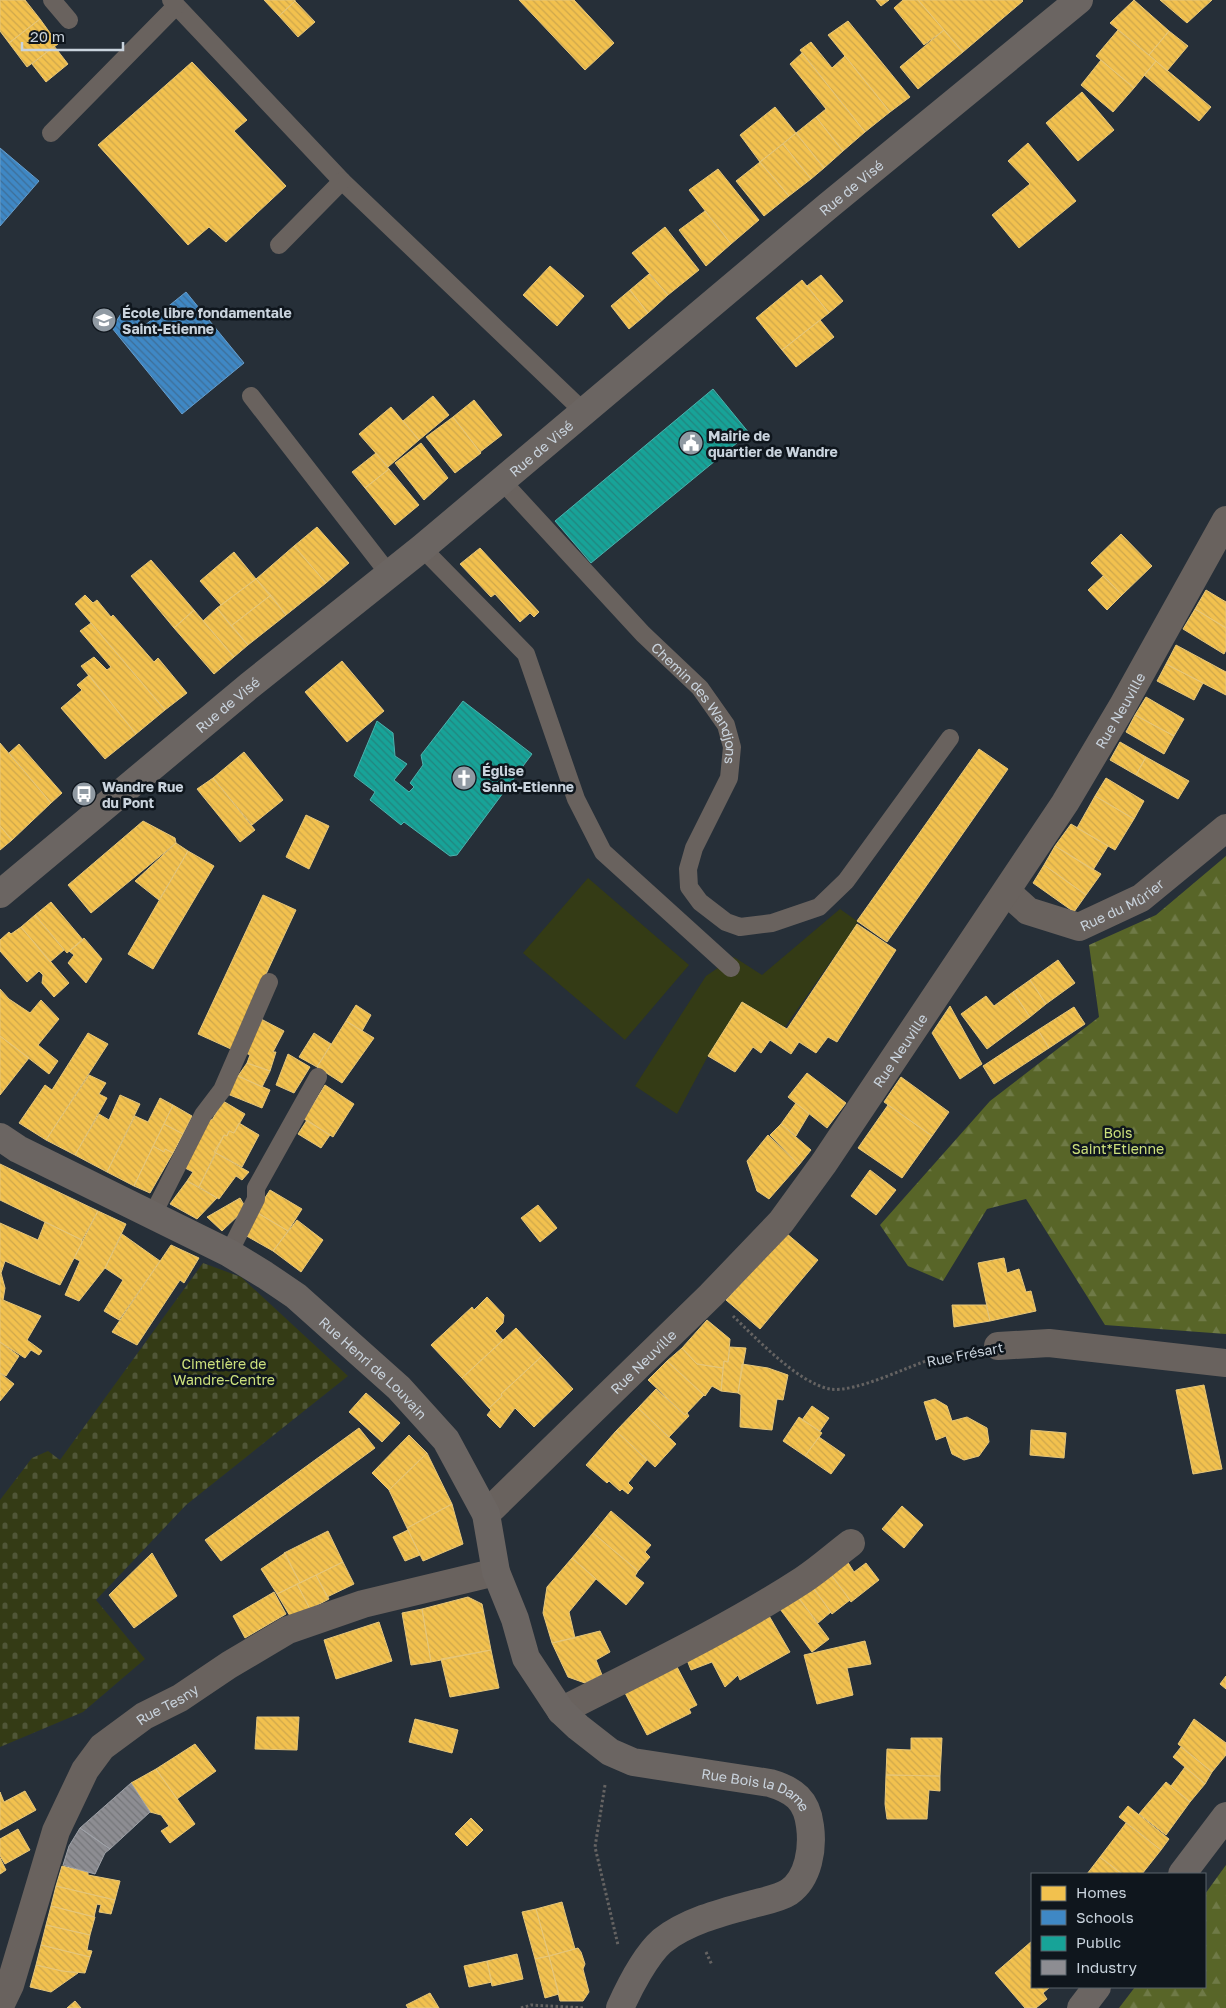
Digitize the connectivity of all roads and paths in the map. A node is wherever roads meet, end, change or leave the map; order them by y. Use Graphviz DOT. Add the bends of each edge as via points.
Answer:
graph roads {
  1 [pos="52,0"];
  2 [pos="1079,0"];
  3 [pos="173,3"];
  4 [pos="69,20"];
  5 [pos="51,133"];
  6 [pos="342,181"];
  7 [pos="279,245"];
  8 [pos="251,396"];
  9 [pos="583,411"];
  10 [pos="501,480"];
  11 [pos="1226,520"];
  12 [pos="422,548"];
  13 [pos="389,574"];
  14 [pos="950,738"];
  15 [pos="1226,828"];
  16 [pos="1007,892"];
  17 [pos="0,894"];
  18 [pos="731,968"];
  19 [pos="270,982"];
  20 [pos="318,1077"];
  21 [pos="0,1137"];
  22 [pos="152,1216"];
  23 [pos="229,1253"];
  24 [pos="711,1295"];
  25 [pos="998,1346"];
  26 [pos="1226,1363"];
  27 [pos="486,1514"];
  28 [pos="852,1543"];
  29 [pos="496,1572"];
  30 [pos="561,1711"];
  31 [pos="610,1752"];
  32 [pos="1226,1816"];
  33 [pos="1183,1873"];
  34 [pos="632,1981"];
  35 [pos="1096,1988"];
  36 [pos="0,2006"];
  37 [pos="521,2008"];
  38 [pos="585,2008"];
  39 [pos="620,2008"];
  40 [pos="1081,2008"];
  1 -- 4 [label="lane"];
  2 -- 9 [label="street, Rue de Visé"];
  3 -- 5 [label="lane"];
  3 -- 6 [label="lane"];
  6 -- 7 [label="lane"];
  6 -- 9 [label="lane"];
  8 -- 13 [label="lane"];
  9 -- 10 [label="street, Rue de Visé"];
  10 -- 12 [label="street, Rue de Visé"];
  10 -- 14 [label="lane, Chemin des Wandjons" via="643,634 700,688 726,725 732,747 729,778 694,848 688,869 689,887 700,902 726,922 740,927 772,923 819,907 846,881"];
  11 -- 16 [label="street, Rue Neuville" via="1084,771"];
  12 -- 13 [label="street, Rue de Visé"];
  12 -- 18 [label="lane" via="526,654 576,798 603,852"];
  13 -- 17 [label="street, Rue de Visé" via="241,692"];
  15 -- 16 [label="street, Rue du Mûrier" via="1141,898 1079,927 1028,912"];
  16 -- 24 [label="street, Rue Neuville" via="781,1222"];
  19 -- 22 [label="lane" via="222,1090 203,1115"];
  20 -- 23 [label="lane" via="256,1188 256,1199"];
  21 -- 22 [label="street, Rue Henri de Louvain"];
  22 -- 23 [label="street, Rue Henri de Louvain"];
  23 -- 27 [label="street, Rue Henri de Louvain" via="296,1296 399,1388 446,1440"];
  24 -- 25 [label="path, Rue Frésart" via="778,1360 830,1389 852,1387 936,1358"];
  24 -- 27 [label="street, Rue Neuville"];
  25 -- 26 [label="street, Rue Frésart" via="1049,1343"];
  27 -- 29 [label="street, Rue Henri de Louvain"];
  28 -- 30 [label="street" via="804,1579 760,1606 683,1650"];
  29 -- 30 [label="street, Rue Bois la Dame" via="526,1658"];
  29 -- 36 [label="street, Rue Tesny" via="363,1604 288,1630 180,1698 144,1716 102,1747 85,1770 56,1831 10,1985"];
  30 -- 31 [label="street, Rue Bois la Dame"];
  31 -- 34 [label="path" via="596,1846 620,1951"];
  31 -- 34 [label="street, Rue Bois la Dame" via="633,1762 770,1783 790,1789 804,1804 813,1843 806,1871 789,1892 706,1916 662,1941"];
  32 -- 33 [label="street"];
  34 -- 39 [label="street, Rue Bois la Dame"];
  35 -- 40 [label="street"];
  37 -- 38 [label="path" via="531,2005"];
}
